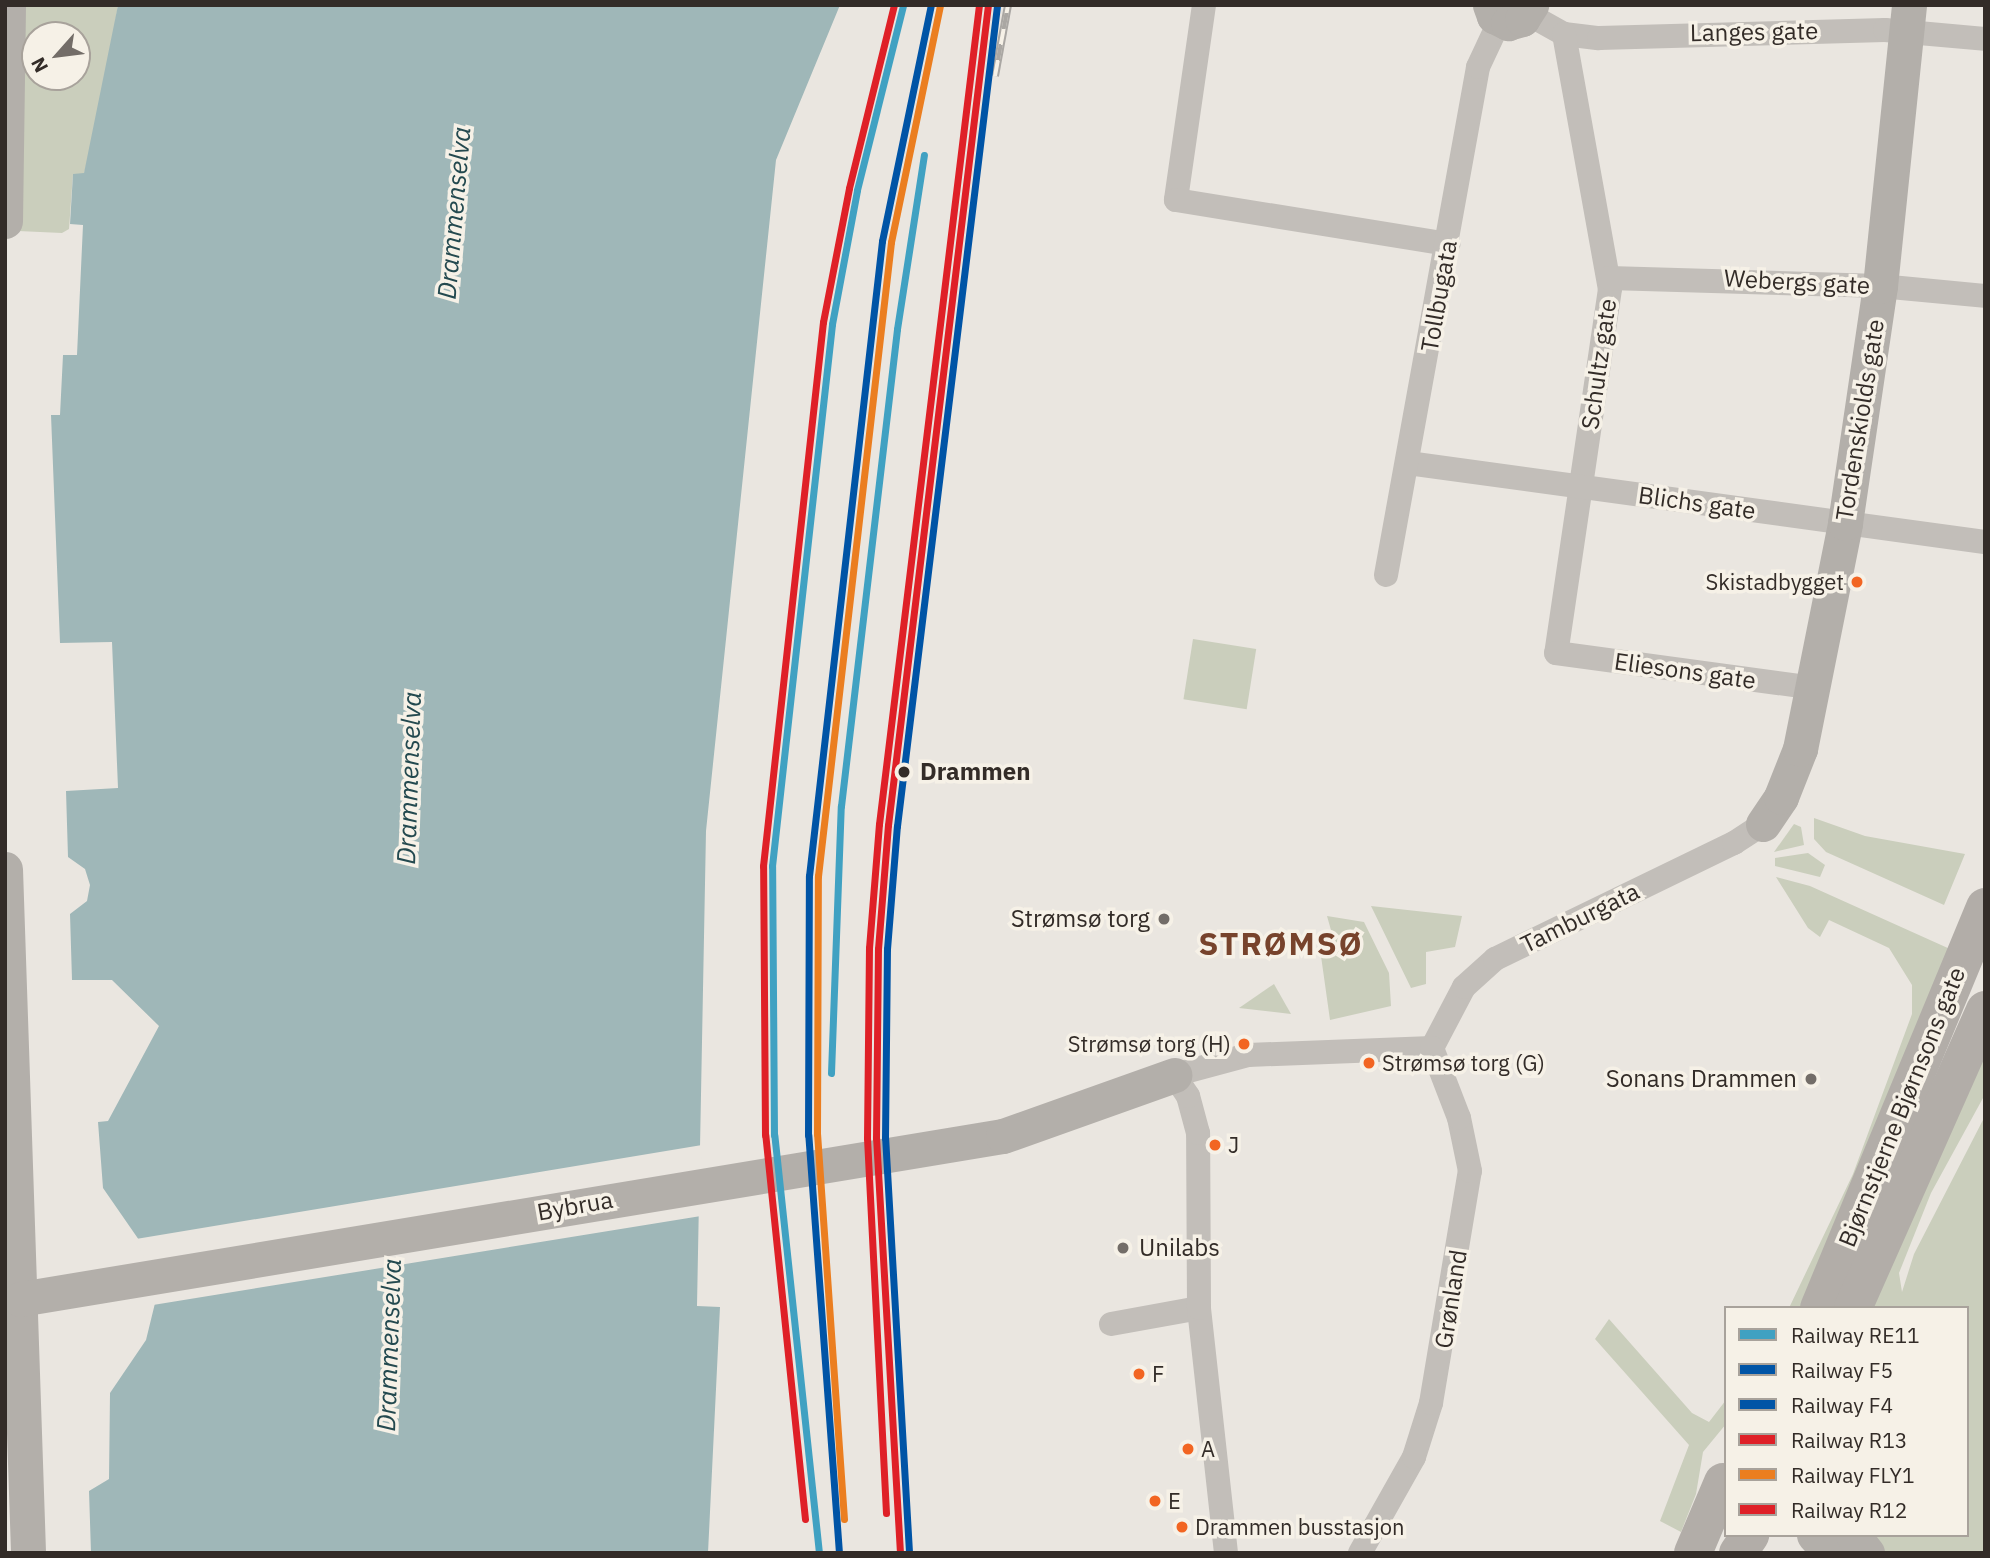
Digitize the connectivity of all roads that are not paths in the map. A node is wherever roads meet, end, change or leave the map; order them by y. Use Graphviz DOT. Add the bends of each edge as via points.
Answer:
graph roads {
  1 [pos="8,5"];
  2 [pos="1205,5"];
  3 [pos="1512,11"];
  4 [pos="1907,17"];
  5 [pos="1564,34"];
  6 [pos="1985,39"];
  7 [pos="5,221"];
  8 [pos="1448,244"];
  9 [pos="1609,278"];
  10 [pos="1880,286"];
  11 [pos="1985,296"];
  12 [pos="1408,463"];
  13 [pos="1581,488"];
  14 [pos="1845,523"];
  15 [pos="1985,542"];
  16 [pos="1386,575"];
  17 [pos="1556,653"];
  18 [pos="1814,688"];
  19 [pos="1763,824"];
  20 [pos="5,869"];
  21 [pos="1985,907"];
  22 [pos="1985,1010"];
  23 [pos="1432,1048"];
  24 [pos="1174,1075"];
  25 [pos="1820,1306"];
  26 [pos="1854,1306"];
  27 [pos="1199,1308"];
  28 [pos="13,1314"];
  29 [pos="1111,1324"];
  30 [pos="1724,1477"];
  31 [pos="1749,1537"];
  32 [pos="1816,1537"];
  33 [pos="1855,1537"];
  34 [pos="1357,1548"];
  35 [pos="28,1553"];
  36 [pos="1226,1553"];
  37 [pos="1693,1553"];
  38 [pos="1738,1553"];
  39 [pos="1830,1553"];
  40 [pos="1867,1553"];
  1 -- 7 [label="street"];
  2 -- 8 [label="street" via="1176,200"];
  3 -- 5 [label="street"];
  3 -- 8 [label="street, Tollbugata" via="1478,67"];
  4 -- 5 [label="street, Langes gate"];
  4 -- 6 [label="street, Langes gate"];
  4 -- 10 [label="street, Tordenskiolds gate"];
  5 -- 9 [label="street, Schultz gate"];
  8 -- 12 [label="street, Tollbugata"];
  9 -- 10 [label="street, Webergs gate"];
  9 -- 13 [label="street, Schultz gate"];
  10 -- 11 [label="street, Webergs gate"];
  10 -- 14 [label="street, Tordenskiolds gate"];
  12 -- 13 [label="street, Blichs gate"];
  12 -- 16 [label="street, Tollbugata"];
  13 -- 14 [label="street, Blichs gate"];
  13 -- 17 [label="street, Schultz gate"];
  14 -- 15 [label="street, Blichs gate"];
  14 -- 18 [label="street, Tordenskiolds gate"];
  17 -- 18 [label="street, Eliesons gate"];
  18 -- 19 [label="street, Tordenskiolds gate" via="1792,771"];
  19 -- 23 [label="street, Tamburgata" via="1734,843 1496,959 1464,987"];
  20 -- 28 [label="street"];
  21 -- 25 [label="main road, Bjørnstjerne Bjørnsons gate"];
  22 -- 26 [label="main road, Bjørnstjerne Bjørnsons gate"];
  23 -- 24 [label="street" via="1248,1055"];
  23 -- 34 [label="street, Grønland" via="1459,1118 1469,1182 1432,1403 1414,1457"];
  24 -- 27 [label="street" via="1188,1096 1198,1133"];
  24 -- 28 [label="street, Bybrua" via="994,1137 63,1292"];
  27 -- 29 [label="street"];
  27 -- 36 [label="street"];
  28 -- 35 [label="street"];
  30 -- 37 [label="main road"];
  31 -- 38 [label="main road"];
  32 -- 39 [label="street"];
  33 -- 40 [label="street"];
}
